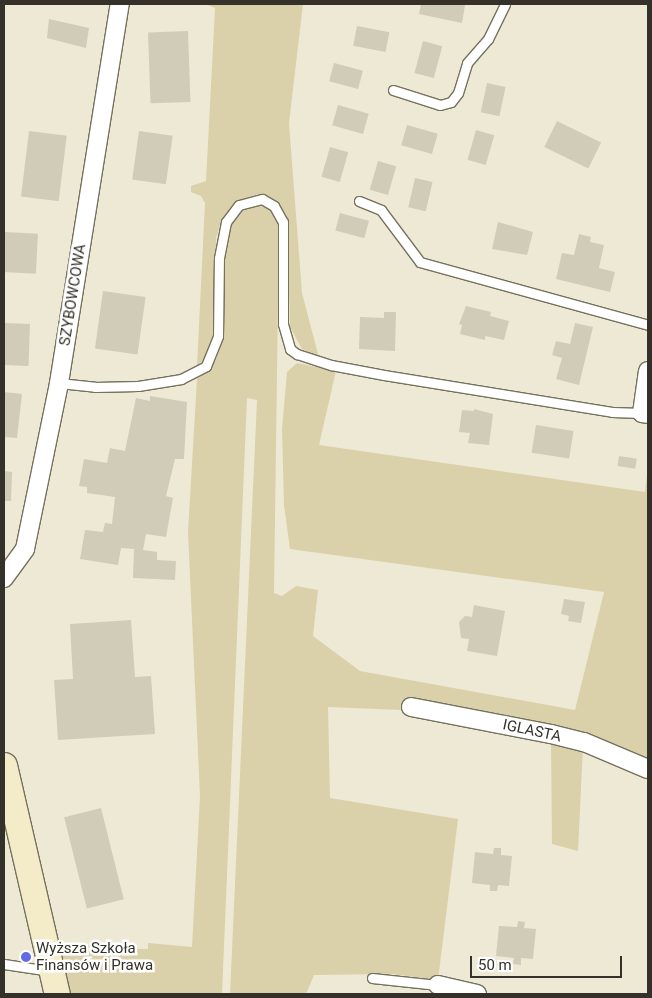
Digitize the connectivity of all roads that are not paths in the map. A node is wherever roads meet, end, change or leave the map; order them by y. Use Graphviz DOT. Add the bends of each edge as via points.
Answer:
graph roads {
  1 [pos="120,4"];
  2 [pos="505,4"];
  3 [pos="393,90"];
  4 [pos="359,200"];
  5 [pos="648,325"];
  6 [pos="648,371"];
  7 [pos="59,383"];
  8 [pos="645,414"];
  9 [pos="4,578"];
  10 [pos="411,707"];
  11 [pos="4,765"];
  12 [pos="648,768"];
  13 [pos="4,964"];
  14 [pos="372,978"];
  15 [pos="54,983"];
  16 [pos="438,985"];
  17 [pos="477,994"];
  1 -- 7 [label="street, SZYBOWCOWA"];
  2 -- 3 [label="lane" via="488,39 467,63 458,93 450,102 440,105"];
  4 -- 5 [label="lane" via="375,206 387,216 420,262"];
  6 -- 8 [label="street"];
  7 -- 8 [label="lane" via="95,387 138,386 181,379 206,366 218,336 219,258 226,222 239,205 262,199 274,206 283,222 284,324 290,349 297,354 384,376 612,412"];
  7 -- 9 [label="street, SZYBOWCOWA" via="25,549"];
  10 -- 12 [label="street, IGLASTA" via="559,736"];
  11 -- 15 [label="street"];
  13 -- 15 [label="lane"];
  14 -- 16 [label="lane"];
  16 -- 17 [label="street"];
}
